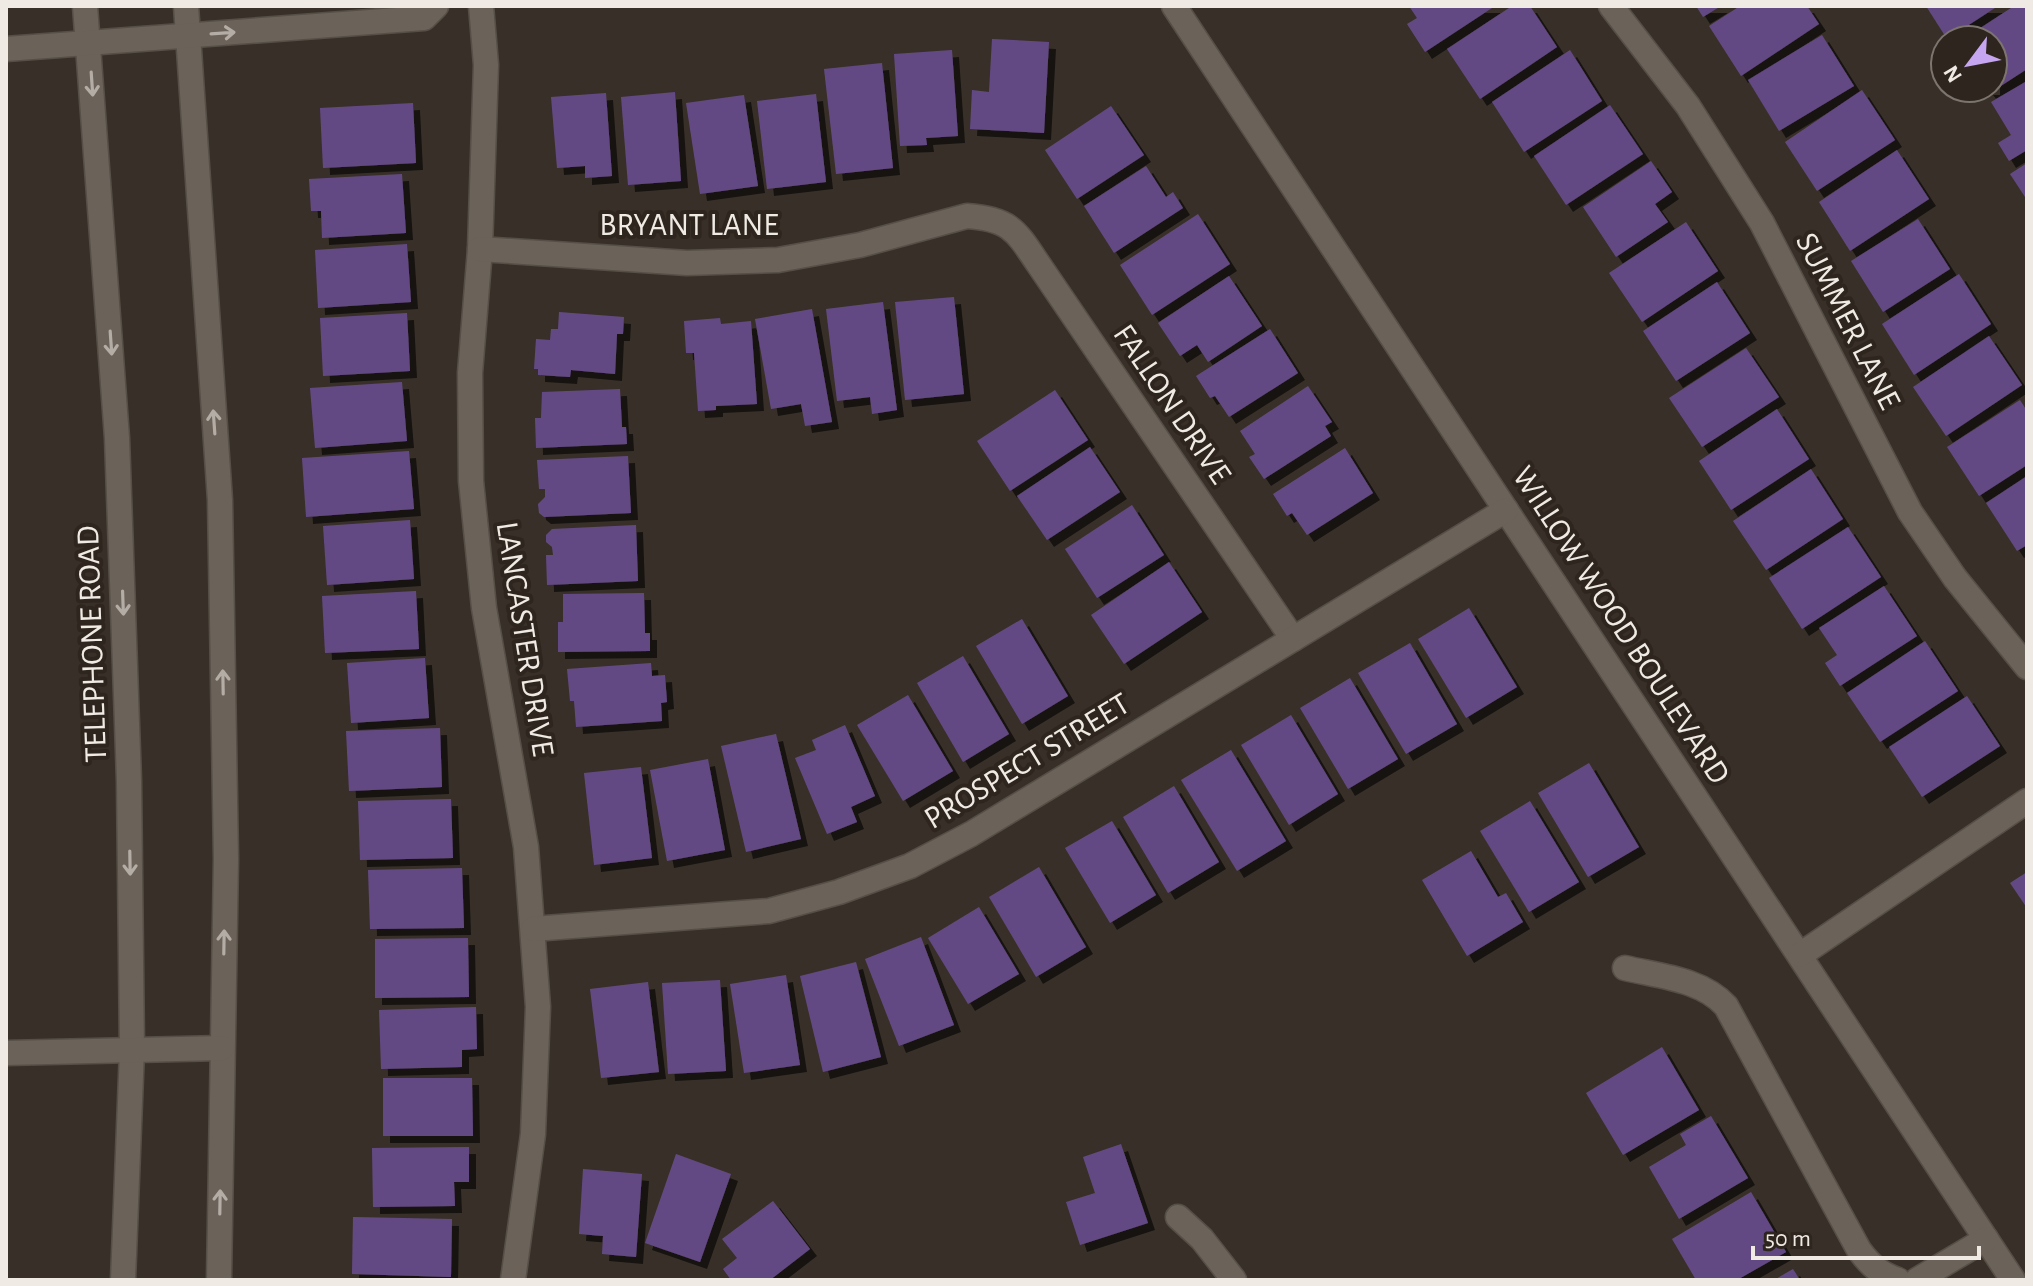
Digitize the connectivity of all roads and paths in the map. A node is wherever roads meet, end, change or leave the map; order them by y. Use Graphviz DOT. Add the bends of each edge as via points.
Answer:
graph roads {
  1 [pos="85,6"];
  2 [pos="186,6"];
  3 [pos="436,6"];
  4 [pos="481,6"];
  5 [pos="1174,6"];
  6 [pos="1611,6"];
  7 [pos="188,35"];
  8 [pos="89,43"];
  9 [pos="6,49"];
  10 [pos="989,217"];
  11 [pos="480,249"];
  12 [pos="1506,510"];
  13 [pos="1293,639"];
  14 [pos="2027,667"];
  15 [pos="2027,801"];
  16 [pos="533,929"];
  17 [pos="1800,955"];
  18 [pos="1625,968"];
  19 [pos="222,1048"];
  20 [pos="132,1050"];
  21 [pos="6,1053"];
  22 [pos="1178,1217"];
  23 [pos="1986,1239"];
  24 [pos="123,1280"];
  25 [pos="219,1280"];
  26 [pos="513,1280"];
  27 [pos="1234,1280"];
  28 [pos="1898,1280"];
  29 [pos="1917,1280"];
  30 [pos="2013,1280"];
  1 -- 8 [label="street, TELEPHONE ROAD"];
  2 -- 7 [label="street"];
  7 -- 3 [label="street, one-way" via="424,18"];
  4 -- 11 [label="street, LANCASTER DRIVE" via="486,65"];
  5 -- 12 [label="street, WILLOW WOOD BOULEVARD"];
  6 -- 14 [label="street, SUMMER LANE" via="1688,106 1762,223 1910,512"];
  7 -- 8 [label="street"];
  19 -- 7 [label="street, one-way" via="226,859 220,500"];
  8 -- 9 [label="street"];
  8 -- 20 [label="street, TELEPHONE ROAD, one-way" via="117,438"];
  10 -- 11 [label="street, BRYANT LANE" via="967,216 860,245 763,261 687,263"];
  10 -- 13 [label="street, FALLON DRIVE" via="1007,224 1021,240"];
  11 -- 16 [label="street, LANCASTER DRIVE" via="470,373 471,481 484,608 526,847"];
  12 -- 13 [label="street, PROSPECT STREET"];
  12 -- 17 [label="street, WILLOW WOOD BOULEVARD"];
  13 -- 16 [label="street, PROSPECT STREET" via="910,866 769,911"];
  15 -- 17 [label="street"];
  16 -- 26 [label="street, LANCASTER DRIVE" via="538,1007 534,1120"];
  17 -- 23 [label="street, WILLOW WOOD BOULEVARD"];
  18 -- 28 [label="street" via="1716,994 1859,1250 1884,1276"];
  19 -- 20 [label="street"];
  25 -- 19 [label="street, one-way"];
  20 -- 21 [label="street"];
  20 -- 24 [label="street, TELEPHONE ROAD"];
  22 -- 27 [label="street"];
  23 -- 29 [label="street"];
  23 -- 30 [label="street, WILLOW WOOD BOULEVARD"];
}
